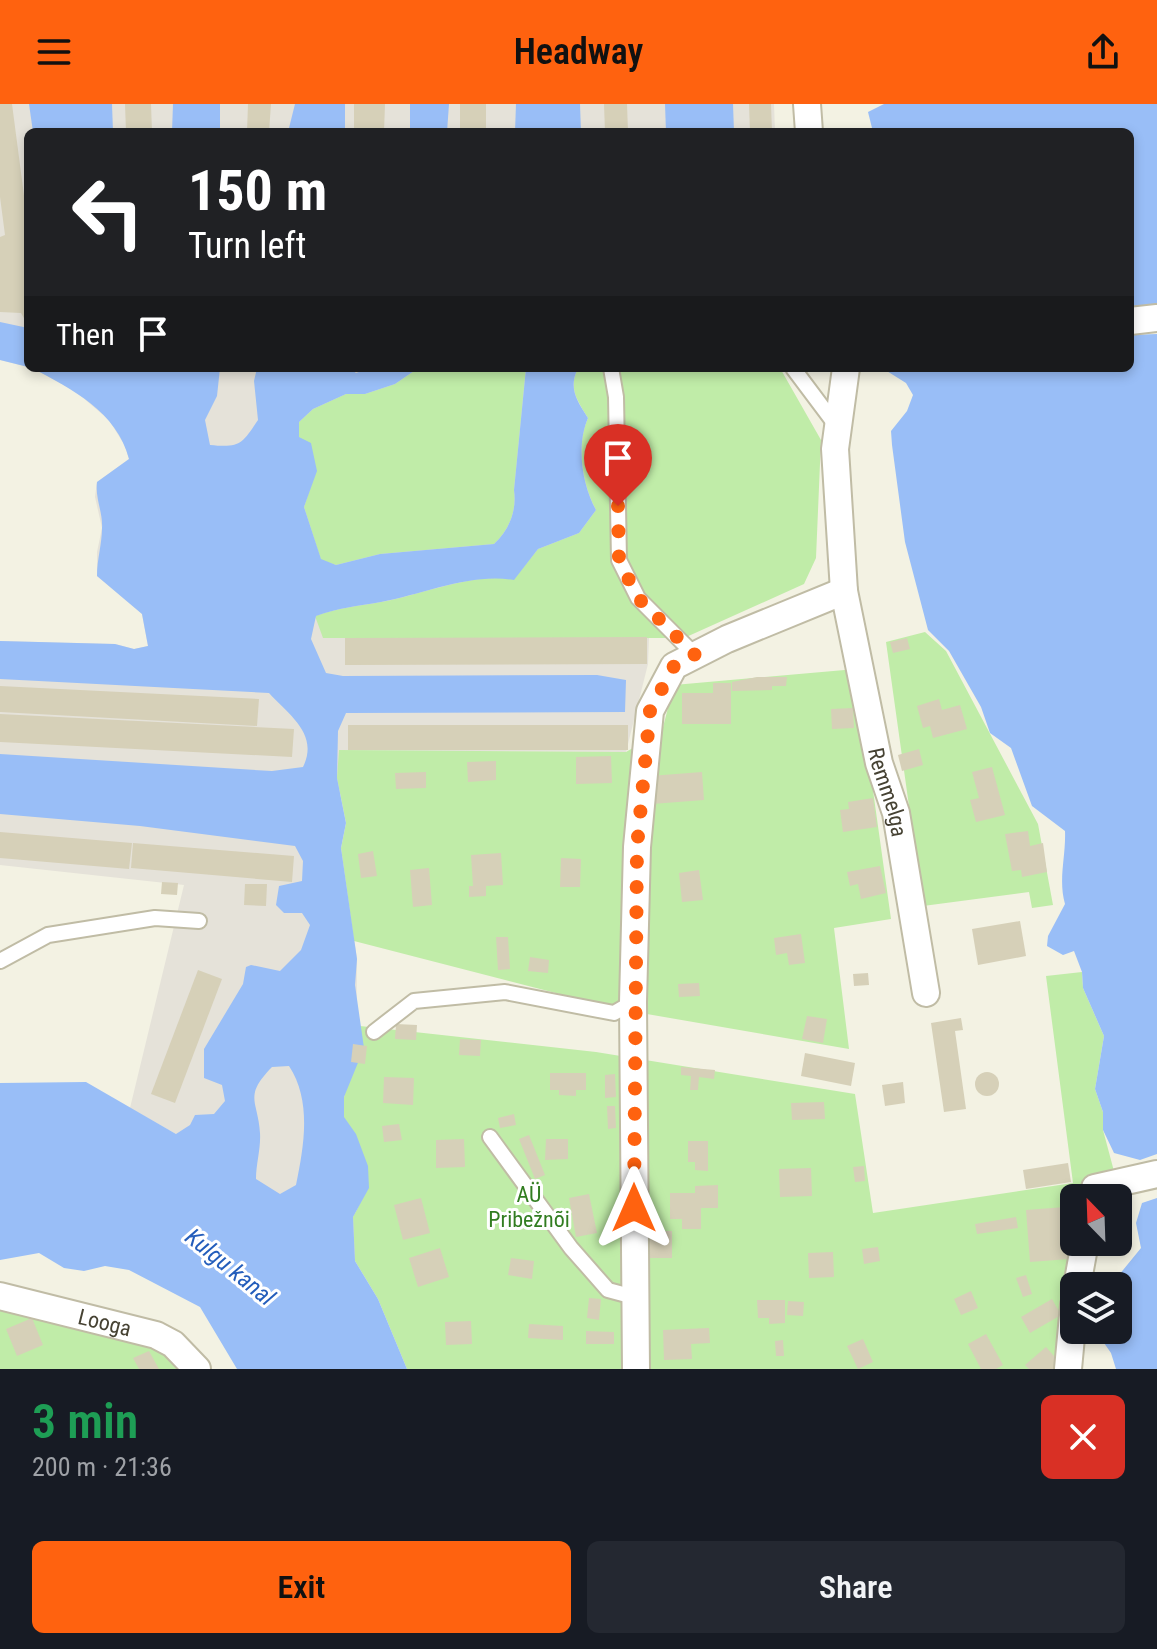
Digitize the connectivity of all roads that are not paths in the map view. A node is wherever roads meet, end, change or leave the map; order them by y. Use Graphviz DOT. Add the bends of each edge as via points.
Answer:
graph roads {
  1 [pos="807,104"];
  2 [pos="809,128"];
  3 [pos="1157,318"];
  4 [pos="1134,321"];
  5 [pos="612,372"];
  6 [pos="796,372"];
  7 [pos="845,372"];
  8 [pos="838,428"];
  9 [pos="844,591"];
  10 [pos="695,655"];
  11 [pos="199,921"];
  12 [pos="0,961"];
  13 [pos="926,993"];
  14 [pos="633,1002"];
  15 [pos="374,1032"];
  16 [pos="490,1137"];
  17 [pos="1157,1174"];
  18 [pos="1124,1184"];
  19 [pos="0,1296"];
  20 [pos="634,1297"];
  21 [pos="1070,1344"];
  22 [pos="197,1369"];
  23 [pos="636,1369"];
  24 [pos="1068,1369"];
  1 -- 2 [label="street"];
  3 -- 4 [label="street"];
  5 -- 10 [label="lane" via="619,560 638,598"];
  6 -- 8 [label="lane"];
  7 -- 8 [label="street, Remmelga"];
  8 -- 9 [label="street, Remmelga"];
  9 -- 10 [label="street"];
  9 -- 13 [label="street, Remmelga" via="879,763 896,813"];
  10 -- 14 [label="street" via="674,666 650,711 637,847"];
  11 -- 12 [label="lane" via="155,918 48,935"];
  14 -- 15 [label="lane" via="614,1013 505,992 414,1001"];
  14 -- 20 [label="street"];
  16 -- 20 [label="lane" via="608,1290"];
  17 -- 18 [label="street"];
  19 -- 22 [label="street, Looga" via="156,1335 187,1355"];
  20 -- 23 [label="street"];
  21 -- 24 [label="street"];
}
